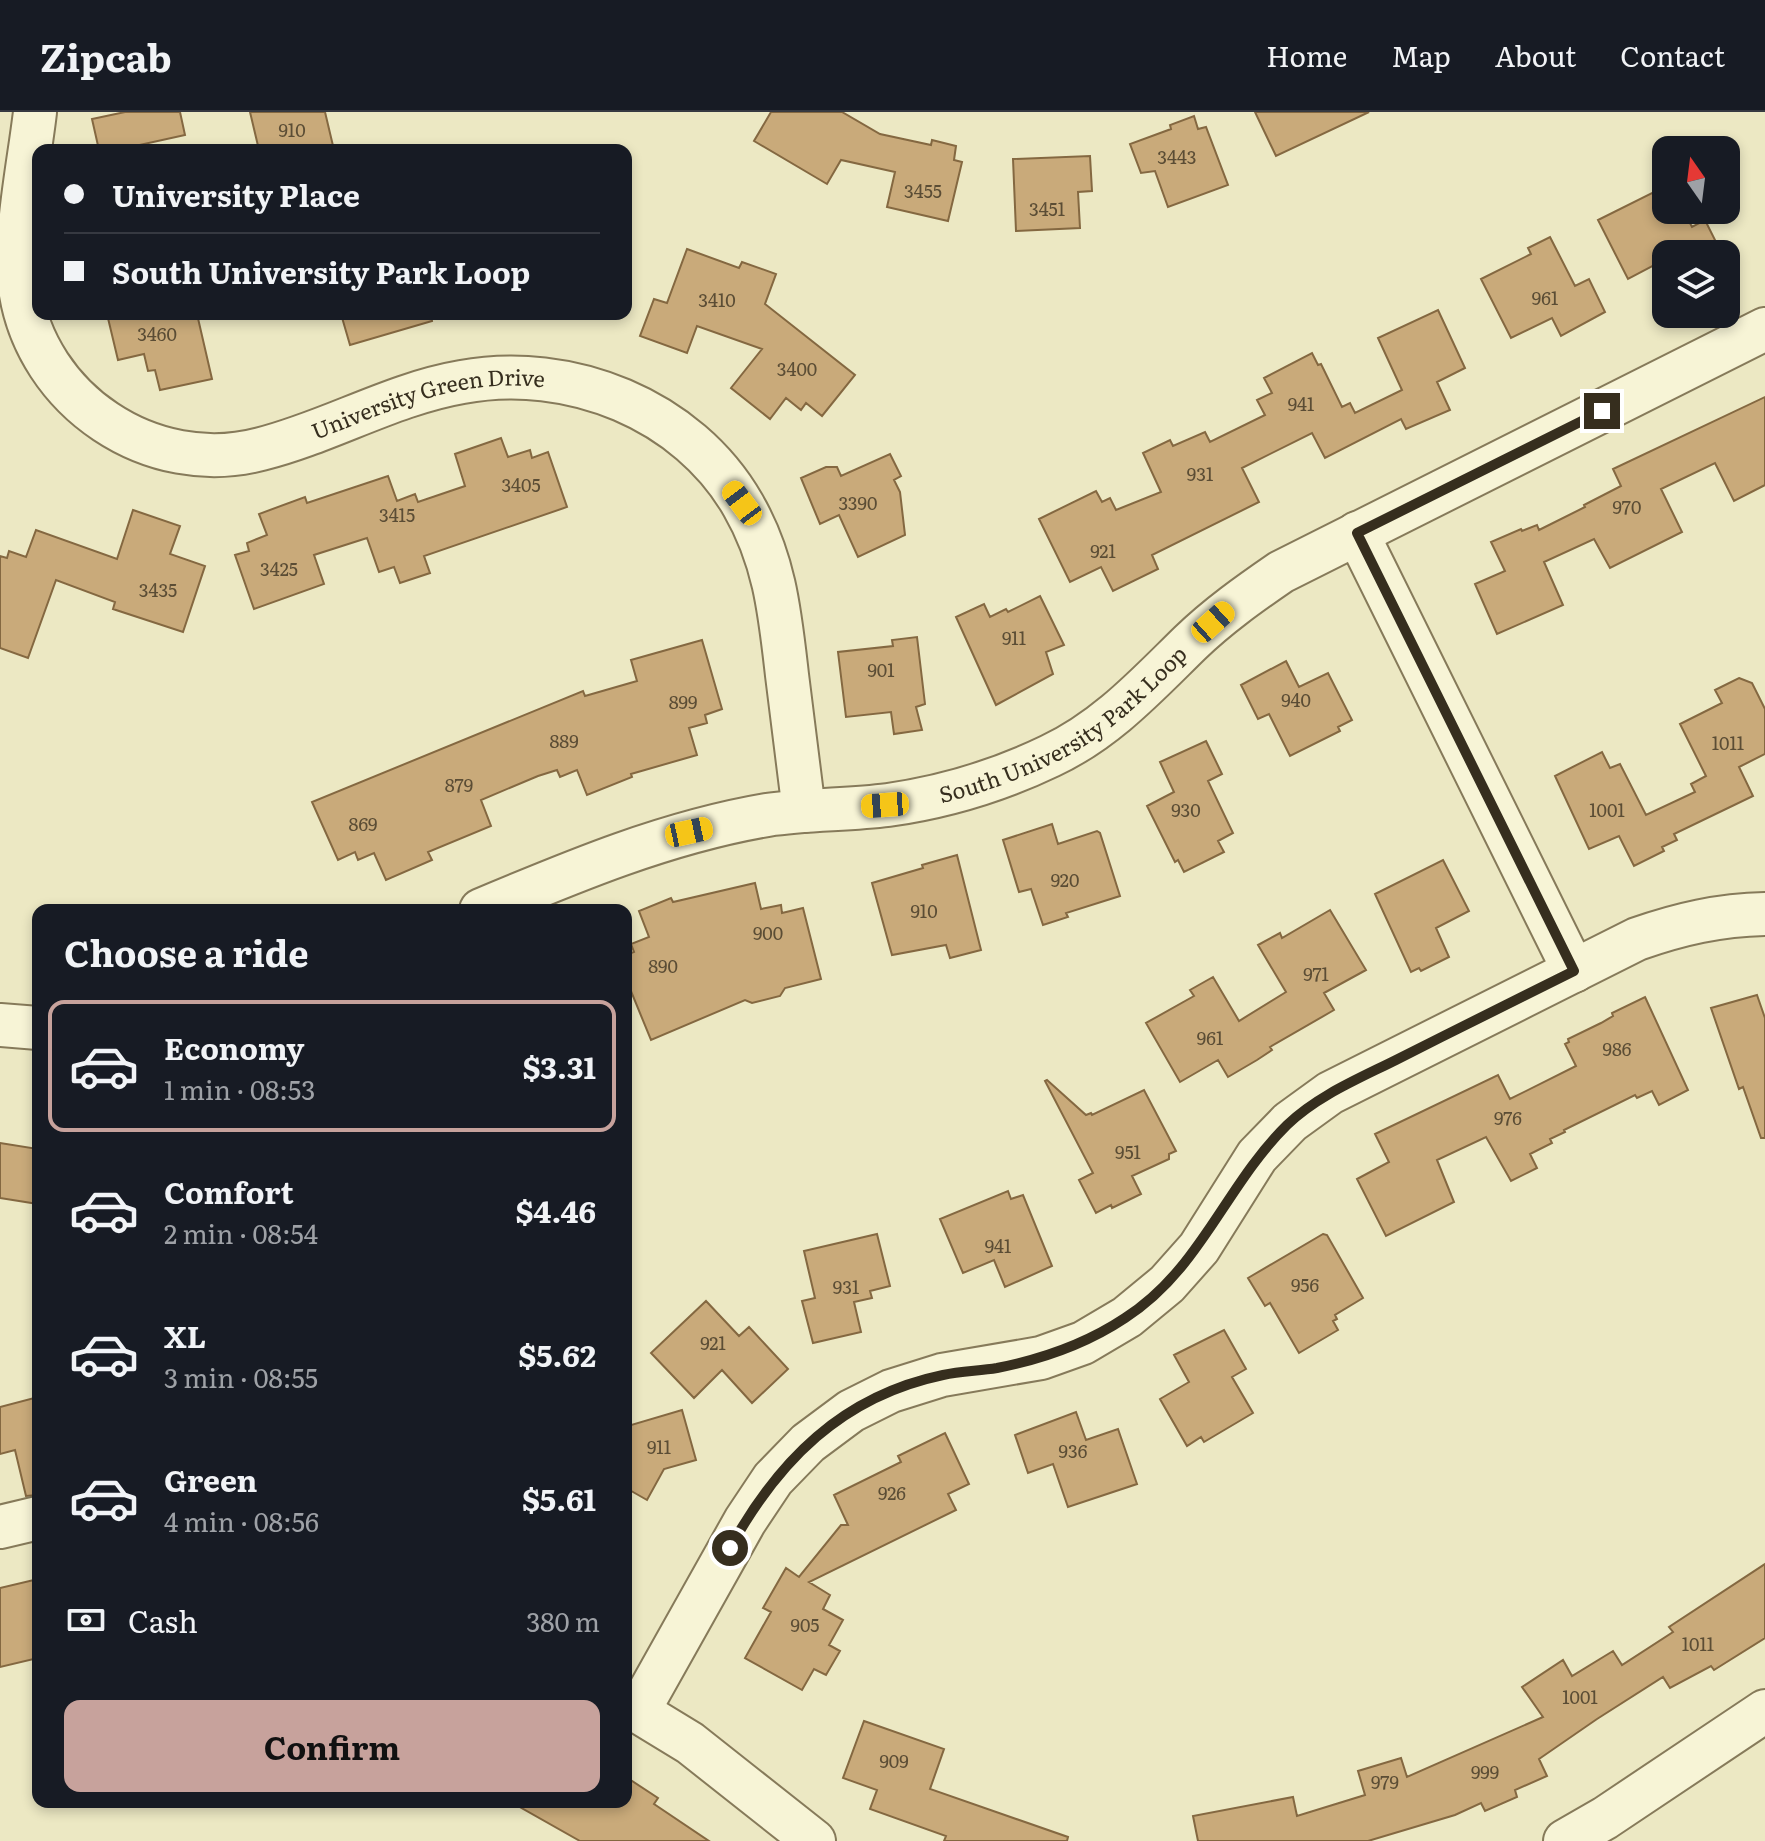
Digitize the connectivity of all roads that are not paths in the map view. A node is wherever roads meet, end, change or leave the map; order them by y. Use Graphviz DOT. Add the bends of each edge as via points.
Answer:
graph roads {
  1 [pos="35,112"];
  2 [pos="1765,329"];
  3 [pos="1357,533"];
  4 [pos="804,811"];
  5 [pos="496,904"];
  6 [pos="1765,914"];
  7 [pos="1574,971"];
  8 [pos="0,1025"];
  9 [pos="32,1028"];
  10 [pos="32,1519"];
  11 [pos="0,1527"];
  12 [pos="632,1707"];
  13 [pos="1765,1711"];
  14 [pos="767,1827"];
  15 [pos="1610,1830"];
  16 [pos="814,1841"];
  17 [pos="1565,1841"];
  1 -- 4 [label="street, University Green Drive" via="19,252 20,289 31,331 50,368 77,401 143,443 184,454 225,456 262,449 435,389 503,377 552,379 599,390 643,409 679,433 721,474 764,546 777,590"];
  2 -- 3 [label="street, South University Park Loop"];
  3 -- 4 [label="street, South University Park Loop" via="1236,602 1144,690 1054,755 941,796"];
  3 -- 7 [label="street"];
  4 -- 5 [label="street, South University Park Loop" via="689,832 610,857"];
  6 -- 7 [label="street" via="1682,923"];
  7 -- 12 [label="street" via="1330,1093 1290,1122 1257,1156 1199,1248 1127,1317 1083,1343 1041,1358 942,1375 891,1391 851,1411 808,1443 773,1479 745,1521"];
  8 -- 9 [label="street"];
  10 -- 11 [label="street"];
  12 -- 14 [label="street" via="690,1743"];
  13 -- 15 [label="street"];
  14 -- 16 [label="street"];
  15 -- 17 [label="street"];
}
